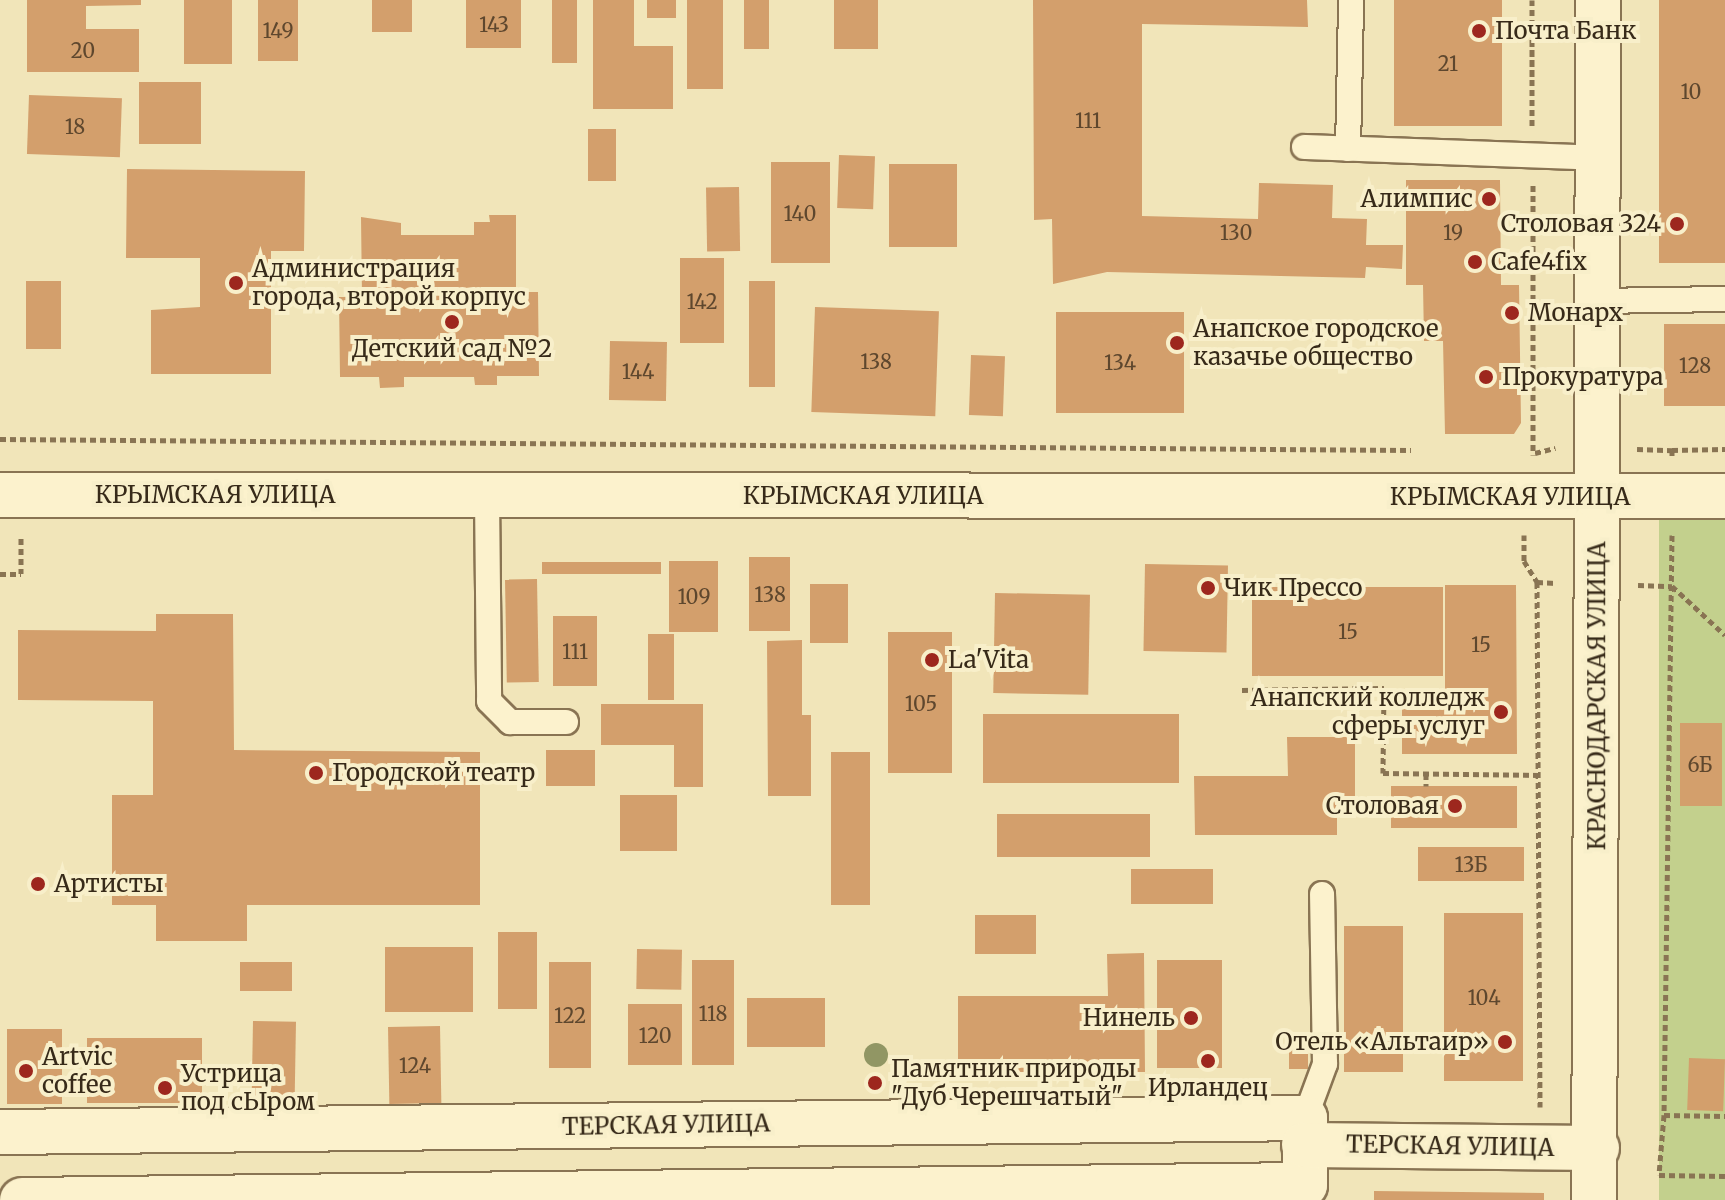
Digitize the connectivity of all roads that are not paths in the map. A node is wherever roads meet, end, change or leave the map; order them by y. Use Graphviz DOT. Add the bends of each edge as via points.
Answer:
graph roads {
  1 [pos="1351,0"];
  2 [pos="1598,0"];
  3 [pos="1304,147"];
  4 [pos="1348,149"];
  5 [pos="1598,158"];
  6 [pos="1725,299"];
  7 [pos="1597,301"];
  8 [pos="0,495"];
  9 [pos="487,496"];
  10 [pos="1725,496"];
  11 [pos="1597,497"];
  12 [pos="566,722"];
  13 [pos="1322,894"];
  14 [pos="1304,1131"];
  15 [pos="0,1132"];
  16 [pos="1597,1148"];
  17 [pos="22,1200"];
  18 [pos="1594,1200"];
  1 -- 4 [label="lane"];
  2 -- 5 [label="street, КРАСНОДАРСКАЯ УЛИЦА"];
  3 -- 4 [label="lane"];
  4 -- 5 [label="lane"];
  5 -- 7 [label="street, КРАСНОДАРСКАЯ УЛИЦА"];
  6 -- 7 [label="lane"];
  7 -- 11 [label="street, КРАСНОДАРСКАЯ УЛИЦА"];
  8 -- 9 [label="street, КРЫМСКАЯ УЛИЦА"];
  9 -- 11 [label="street, КРЫМСКАЯ УЛИЦА"];
  9 -- 12 [label="lane" via="489,701 510,722"];
  10 -- 11 [label="street, КРЫМСКАЯ УЛИЦА"];
  11 -- 16 [label="street, КРАСНОДАРСКАЯ УЛИЦА"];
  13 -- 14 [label="lane" via="1325,1064"];
  14 -- 15 [label="street, ТЕРСКАЯ УЛИЦА"];
  14 -- 16 [label="street, ТЕРСКАЯ УЛИЦА"];
  14 -- 17 [label="street" via="1305,1185"];
  16 -- 18 [label="street, КРАСНОДАРСКАЯ УЛИЦА"];
}
